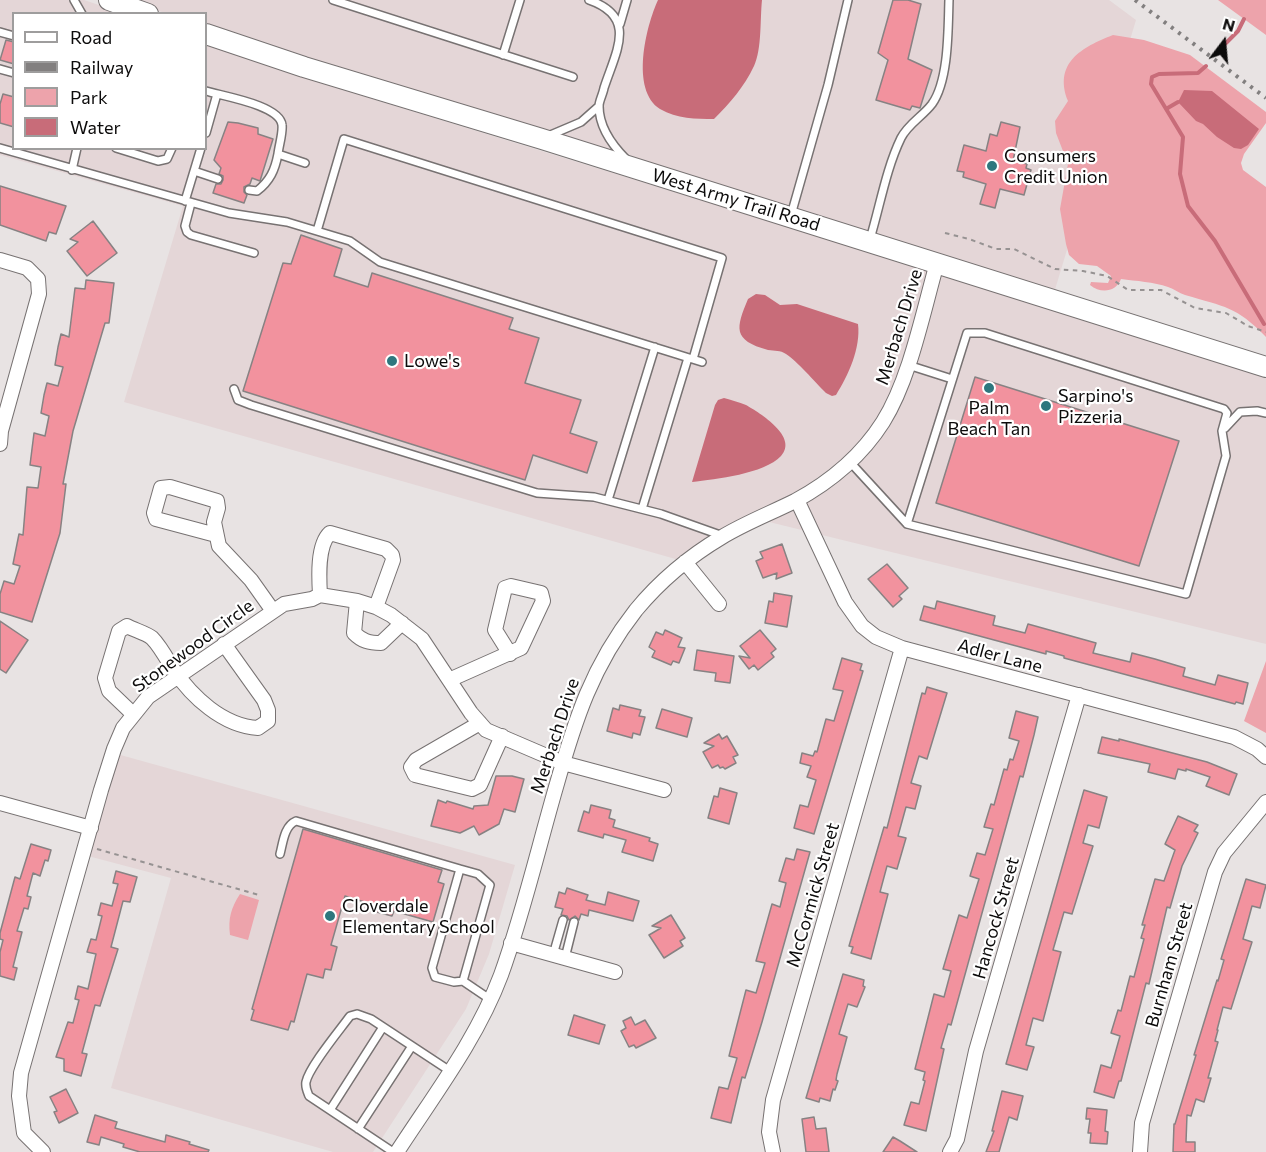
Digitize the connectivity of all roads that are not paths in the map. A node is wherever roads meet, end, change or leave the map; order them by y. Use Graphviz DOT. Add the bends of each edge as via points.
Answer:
graph roads {
  1 [pos="109,0"];
  2 [pos="333,0"];
  3 [pos="520,0"];
  4 [pos="589,0"];
  5 [pos="627,0"];
  6 [pos="848,0"];
  7 [pos="949,0"];
  8 [pos="136,12"];
  9 [pos="620,24"];
  10 [pos="207,34"];
  11 [pos="503,55"];
  12 [pos="573,77"];
  13 [pos="207,91"];
  14 [pos="217,94"];
  15 [pos="599,106"];
  16 [pos="207,129"];
  17 [pos="542,139"];
  18 [pos="0,148"];
  19 [pos="77,150"];
  20 [pos="122,150"];
  21 [pos="171,150"];
  22 [pos="200,150"];
  23 [pos="278,154"];
  24 [pos="305,163"];
  25 [pos="636,169"];
  26 [pos="72,170"];
  27 [pos="194,171"];
  28 [pos="218,178"];
  29 [pos="249,190"];
  30 [pos="188,202"];
  31 [pos="791,217"];
  32 [pos="317,231"];
  33 [pos="870,242"];
  34 [pos="254,254"];
  35 [pos="0,260"];
  36 [pos="937,263"];
  37 [pos="655,347"];
  38 [pos="690,359"];
  39 [pos="702,362"];
  40 [pos="908,364"];
  41 [pos="1266,367"];
  42 [pos="952,379"];
  43 [pos="234,388"];
  44 [pos="1266,413"];
  45 [pos="1222,431"];
  46 [pos="0,444"];
  47 [pos="850,462"];
  48 [pos="608,500"];
  49 [pos="797,500"];
  50 [pos="642,509"];
  51 [pos="907,524"];
  52 [pos="216,535"];
  53 [pos="723,536"];
  54 [pos="685,562"];
  55 [pos="320,595"];
  56 [pos="357,601"];
  57 [pos="718,604"];
  58 [pos="376,607"];
  59 [pos="273,611"];
  60 [pos="402,623"];
  61 [pos="224,644"];
  62 [pos="902,648"];
  63 [pos="510,654"];
  64 [pos="177,675"];
  65 [pos="449,680"];
  66 [pos="1079,695"];
  67 [pos="133,714"];
  68 [pos="480,723"];
  69 [pos="502,736"];
  70 [pos="1266,757"];
  71 [pos="563,763"];
  72 [pos="664,790"];
  73 [pos="0,802"];
  74 [pos="1266,802"];
  75 [pos="91,828"];
  76 [pos="280,854"];
  77 [pos="460,869"];
  78 [pos="563,920"];
  79 [pos="574,922"];
  80 [pos="511,944"];
  81 [pos="558,956"];
  82 [pos="615,972"];
  83 [pos="463,981"];
  84 [pos="491,1000"];
  85 [pos="383,1027"];
  86 [pos="412,1046"];
  87 [pos="450,1071"];
  88 [pos="330,1110"];
  89 [pos="358,1129"];
  90 [pos="43,1152"];
  91 [pos="395,1152"];
  92 [pos="773,1152"];
  93 [pos="950,1152"];
  94 [pos="1140,1152"];
  1 -- 8 [label="main road"];
  2 -- 11 [label="lane"];
  3 -- 11 [label="lane"];
  4 -- 9 [label="lane" via="613,12"];
  5 -- 9 [label="lane"];
  6 -- 31 [label="lane"];
  7 -- 33 [label="lane" via="938,95 903,134 896,149"];
  9 -- 15 [label="lane" via="618,45"];
  10 -- 17 [label="main road, West Army Trail Road"];
  11 -- 12 [label="lane"];
  13 -- 14 [label="lane"];
  14 -- 16 [label="lane"];
  14 -- 23 [label="lane" via="267,108 279,117 282,126"];
  15 -- 17 [label="lane" via="582,122"];
  15 -- 25 [label="lane" via="602,123 614,147"];
  17 -- 25 [label="main road, West Army Trail Road"];
  18 -- 26 [label="lane"];
  19 -- 26 [label="lane"];
  20 -- 21 [label="lane" via="158,161 167,159"];
  22 -- 27 [label="lane"];
  23 -- 24 [label="lane"];
  23 -- 29 [label="lane" via="269,180 257,191"];
  25 -- 31 [label="main road, West Army Trail Road"];
  26 -- 30 [label="lane"];
  27 -- 28 [label="lane"];
  27 -- 30 [label="lane"];
  30 -- 32 [label="lane"];
  30 -- 34 [label="lane" via="186,232"];
  31 -- 33 [label="main road, West Army Trail Road"];
  32 -- 37 [label="lane" via="350,241 380,262"];
  32 -- 38 [label="lane" via="344,138 722,258"];
  33 -- 36 [label="main road, West Army Trail Road"];
  35 -- 46 [label="street" via="27,268 38,279 39,294"];
  36 -- 40 [label="street, Merbach Drive"];
  36 -- 41 [label="main road, West Army Trail Road"];
  37 -- 38 [label="lane"];
  37 -- 48 [label="lane"];
  38 -- 39 [label="lane"];
  38 -- 50 [label="lane"];
  40 -- 42 [label="lane"];
  40 -- 47 [label="street, Merbach Drive" via="884,421"];
  42 -- 45 [label="lane" via="968,333 985,333 1224,409 1227,413"];
  42 -- 51 [label="lane"];
  43 -- 48 [label="lane" via="238,400 251,405 537,493"];
  44 -- 45 [label="lane" via="1240,411"];
  45 -- 51 [label="lane" via="1226,456 1186,594"];
  47 -- 49 [label="street, Merbach Drive"];
  47 -- 51 [label="lane"];
  48 -- 50 [label="lane"];
  49 -- 53 [label="street, Merbach Drive"];
  49 -- 62 [label="street, Adler Lane" via="845,602 862,626"];
  50 -- 53 [label="lane"];
  52 -- 52 [label="street" via="217,501 170,487 161,488 156,519"];
  52 -- 59 [label="street" via="219,546 247,574"];
  53 -- 54 [label="street, Merbach Drive"];
  54 -- 57 [label="street"];
  54 -- 71 [label="street, Merbach Drive" via="637,609 602,660 584,698"];
  55 -- 56 [label="street, Stonewood Circle"];
  55 -- 58 [label="street" via="318,572 324,538 330,533 386,549 392,555"];
  55 -- 59 [label="street, Stonewood Circle" via="284,604"];
  56 -- 58 [label="street, Stonewood Circle"];
  56 -- 60 [label="street" via="354,633 361,639 381,643"];
  58 -- 60 [label="street, Stonewood Circle"];
  59 -- 61 [label="street, Stonewood Circle"];
  60 -- 65 [label="street, Stonewood Circle" via="422,639"];
  61 -- 64 [label="street, Stonewood Circle"];
  61 -- 64 [label="street" via="264,700 268,721 258,728 230,721 206,706"];
  62 -- 66 [label="street, Adler Lane"];
  62 -- 92 [label="street, McCormick Street" via="772,1100 769,1132"];
  63 -- 63 [label="street" via="520,648 543,601 541,593 505,588 495,630"];
  63 -- 65 [label="street"];
  64 -- 67 [label="street, Stonewood Circle"];
  64 -- 67 [label="street" via="152,638 127,626 119,631 105,678 109,691"];
  65 -- 68 [label="street, Stonewood Circle"];
  66 -- 70 [label="street, Adler Lane" via="1234,737"];
  66 -- 93 [label="street, Hancock Street" via="976,1051 957,1139"];
  67 -- 75 [label="street, Stonewood Circle" via="114,749"];
  68 -- 69 [label="street, Stonewood Circle"];
  68 -- 69 [label="street" via="416,760 411,767 416,775 472,789 480,785"];
  69 -- 71 [label="street, Stonewood Circle"];
  71 -- 72 [label="street, Stonewood Circle"];
  71 -- 80 [label="street, Merbach Drive"];
  73 -- 75 [label="street"];
  74 -- 94 [label="street, Burnham Street" via="1224,853 1215,872 1142,1123"];
  75 -- 90 [label="street, Stonewood Circle" via="19,1086 24,1133"];
  76 -- 77 [label="lane" via="289,824 296,821"];
  77 -- 83 [label="lane" via="483,877 490,885"];
  77 -- 83 [label="lane" via="432,968 435,977"];
  78 -- 81 [label="lane"];
  79 -- 81 [label="lane"];
  80 -- 81 [label="street"];
  80 -- 84 [label="street, Merbach Drive"];
  81 -- 82 [label="street"];
  83 -- 84 [label="lane"];
  84 -- 87 [label="street, Merbach Drive"];
  85 -- 86 [label="lane"];
  85 -- 88 [label="lane"];
  85 -- 88 [label="lane" via="364,1015 350,1016 312,1070 306,1081 309,1096"];
  86 -- 87 [label="lane"];
  86 -- 89 [label="lane"];
  87 -- 91 [label="street, Merbach Drive"];
  88 -- 89 [label="lane"];
  89 -- 91 [label="lane"];
}
